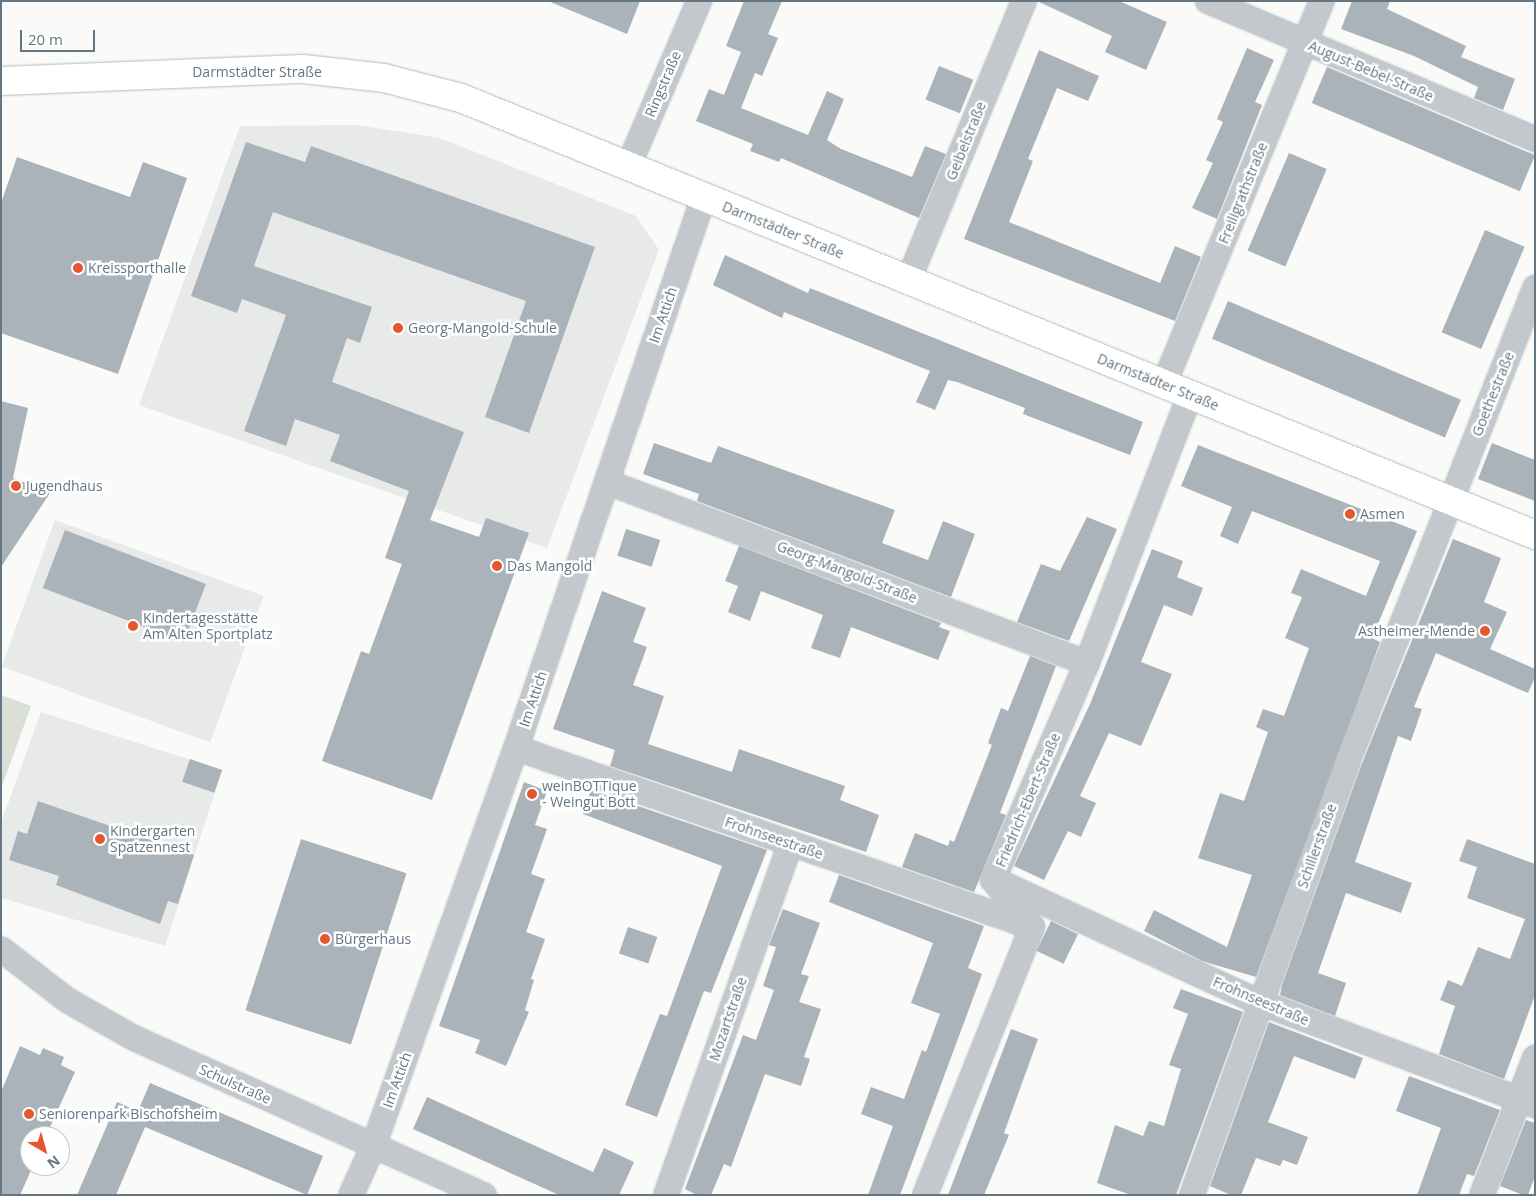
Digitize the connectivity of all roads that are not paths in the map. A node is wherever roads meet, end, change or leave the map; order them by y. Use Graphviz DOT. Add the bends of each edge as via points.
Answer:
graph roads {
  1 [pos="699,1"];
  2 [pos="1024,1"];
  3 [pos="1208,1"];
  4 [pos="1322,1"];
  5 [pos="1305,43"];
  6 [pos="1,81"];
  7 [pos="1535,139"];
  8 [pos="628,167"];
  9 [pos="702,199"];
  10 [pos="908,281"];
  11 [pos="1535,288"];
  12 [pos="1164,384"];
  13 [pos="1190,395"];
  14 [pos="607,482"];
  15 [pos="1451,500"];
  16 [pos="1535,535"];
  17 [pos="1087,663"];
  18 [pos="516,748"];
  19 [pos="790,844"];
  20 [pos="994,880"];
  21 [pos="1032,927"];
  22 [pos="1,949"];
  23 [pos="1259,1002"];
  24 [pos="1535,1058"];
  25 [pos="1527,1102"];
  26 [pos="373,1147"];
  27 [pos="351,1195"];
  28 [pos="484,1195"];
  29 [pos="666,1195"];
  30 [pos="925,1195"];
  31 [pos="1192,1195"];
  32 [pos="1482,1195"];
  1 -- 8 [label="street, Ringstraße"];
  2 -- 10 [label="street, Geibelstraße"];
  3 -- 5 [label="street, August-Bebel-Straße"];
  4 -- 5 [label="street, Freiligrathstraße"];
  5 -- 7 [label="street, August-Bebel-Straße"];
  5 -- 12 [label="street, Freiligrathstraße"];
  6 -- 8 [label="main road, Darmstädter Straße" via="236,69 303,69 384,78 461,98"];
  8 -- 9 [label="main road, Darmstädter Straße"];
  9 -- 10 [label="main road, Darmstädter Straße"];
  9 -- 14 [label="street, Im Attich"];
  10 -- 12 [label="main road, Darmstädter Straße"];
  11 -- 15 [label="street, Goethestraße"];
  12 -- 13 [label="main road, Darmstädter Straße"];
  13 -- 15 [label="main road, Darmstädter Straße"];
  13 -- 17 [label="street, Friedrich-Ebert-Straße"];
  14 -- 17 [label="street, Georg-Mangold-Straße"];
  14 -- 18 [label="street, Im Attich"];
  15 -- 16 [label="main road, Darmstädter Straße"];
  15 -- 23 [label="street, Schillerstraße"];
  17 -- 20 [label="street, Friedrich-Ebert-Straße"];
  18 -- 19 [label="street, Frohnseestraße"];
  18 -- 26 [label="street, Im Attich"];
  19 -- 21 [label="street, Frohnseestraße"];
  19 -- 29 [label="street, Mozartstraße"];
  20 -- 21 [label="street, Friedrich-Ebert-Straße"];
  20 -- 23 [label="street, Frohnseestraße"];
  21 -- 30 [label="street"];
  22 -- 26 [label="street, Schulstraße" via="67,1000 134,1038"];
  23 -- 25 [label="street, Frohnseestraße"];
  23 -- 31 [label="street, Schillerstraße"];
  24 -- 25 [label="street"];
  25 -- 32 [label="street"];
  26 -- 27 [label="street, Im Attich"];
  26 -- 28 [label="street, Schulstraße"];
}
